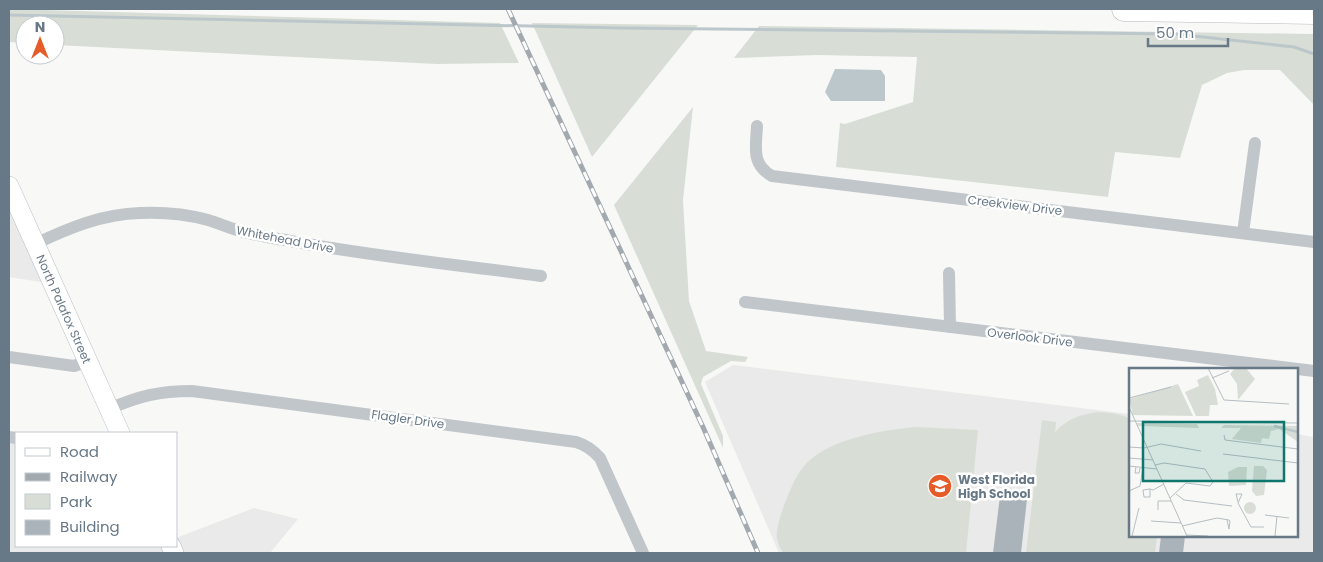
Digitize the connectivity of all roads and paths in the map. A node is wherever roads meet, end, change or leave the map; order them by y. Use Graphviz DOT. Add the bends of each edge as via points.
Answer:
graph roads {
  1 [pos="1124,9"];
  2 [pos="1314,12"];
  3 [pos="757,126"];
  4 [pos="1255,143"];
  5 [pos="9,186"];
  6 [pos="1243,233"];
  7 [pos="1314,242"];
  8 [pos="35,244"];
  9 [pos="949,273"];
  10 [pos="541,276"];
  11 [pos="745,302"];
  12 [pos="950,327"];
  13 [pos="9,357"];
  14 [pos="88,361"];
  15 [pos="1289,368"];
  16 [pos="1298,369"];
  17 [pos="1314,371"];
  18 [pos="109,409"];
  19 [pos="120,432"];
  20 [pos="643,553"];
  1 -- 2 [label="highway"];
  3 -- 6 [label="street, Creekview Drive" via="756,159 772,176"];
  4 -- 6 [label="street"];
  5 -- 8 [label="main road, North Palafox Street"];
  6 -- 7 [label="street, Creekview Drive"];
  8 -- 10 [label="street, Whitehead Drive" via="92,220 139,212 162,212 315,246"];
  8 -- 14 [label="main road, North Palafox Street"];
  9 -- 12 [label="street"];
  11 -- 12 [label="street, Overlook Drive"];
  12 -- 15 [label="street, Overlook Drive"];
  13 -- 14 [label="street" via="74,366"];
  14 -- 18 [label="main road, North Palafox Street"];
  16 -- 17 [label="street, Overlook Drive"];
  18 -- 19 [label="main road, North Palafox Street"];
  18 -- 20 [label="street, Flagler Drive" via="152,393 192,391 576,442 600,458"];
}
